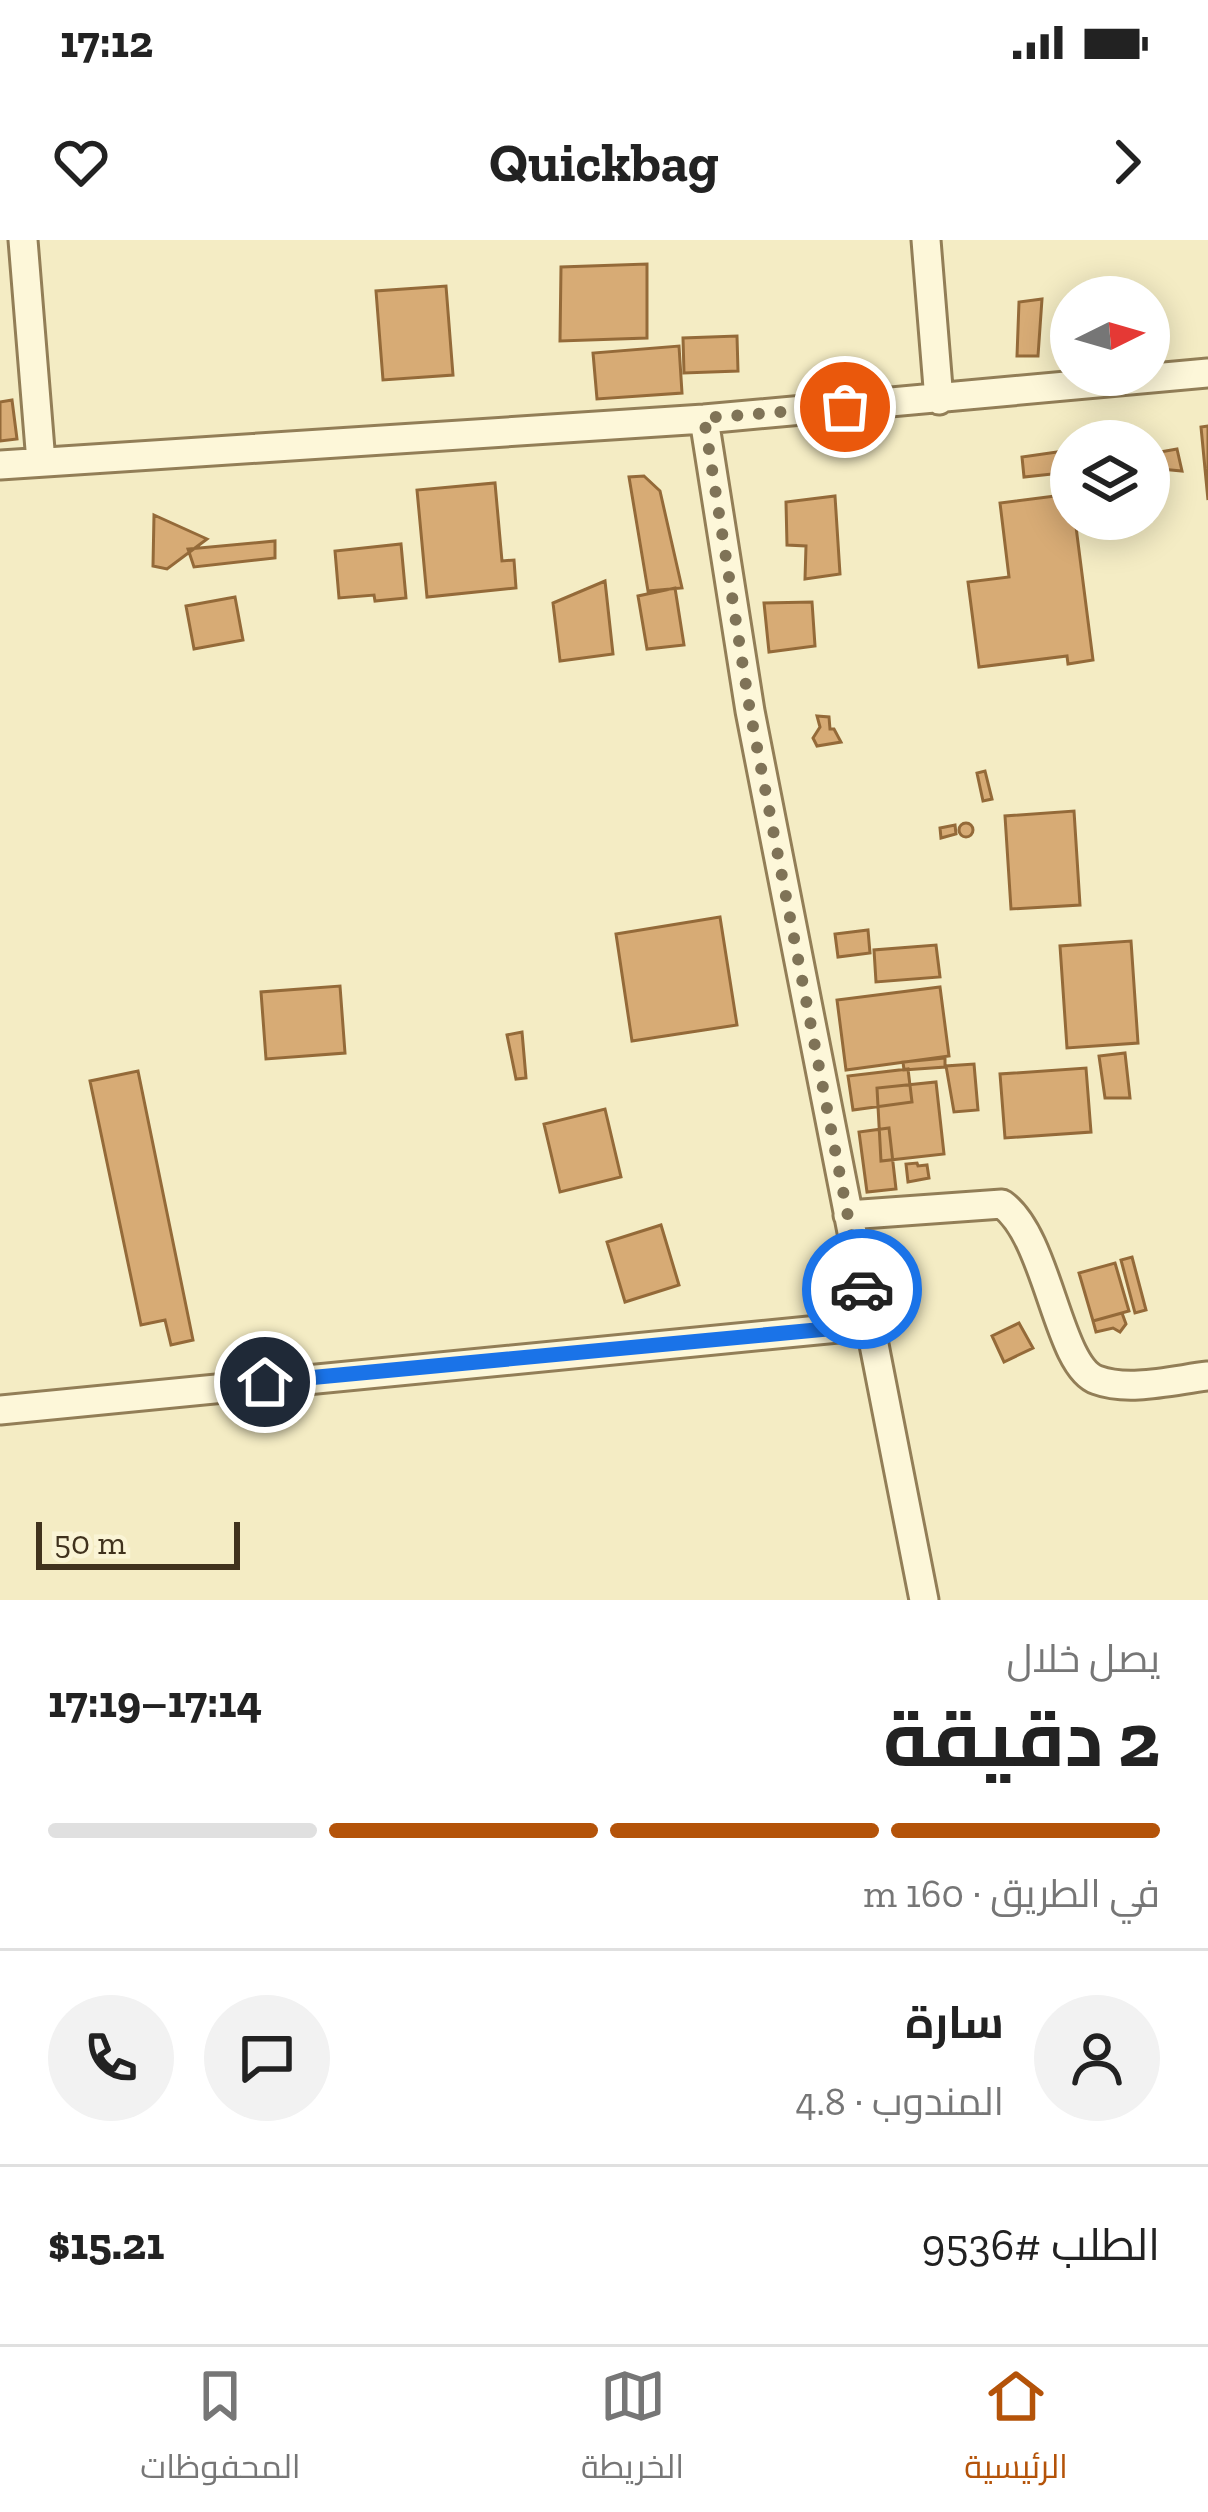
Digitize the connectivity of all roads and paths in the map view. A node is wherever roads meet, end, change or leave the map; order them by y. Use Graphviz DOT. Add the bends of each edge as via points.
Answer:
graph roads {
  1 [pos="23,240"];
  2 [pos="926,240"];
  3 [pos="1208,373"];
  4 [pos="939,400"];
  5 [pos="704,418"];
  6 [pos="41,462"];
  7 [pos="0,465"];
  8 [pos="848,1215"];
  9 [pos="869,1325"];
  10 [pos="1208,1376"];
  11 [pos="0,1410"];
  12 [pos="924,1600"];
  1 -- 6 [label="street"];
  2 -- 4 [label="street"];
  3 -- 4 [label="street"];
  4 -- 5 [label="street"];
  5 -- 6 [label="street"];
  5 -- 8 [label="street" via="750,711"];
  6 -- 7 [label="street"];
  8 -- 9 [label="street"];
  8 -- 10 [label="street" via="1002,1204 1017,1215 1076,1360 1093,1379 1123,1385"];
  9 -- 11 [label="street"];
  9 -- 12 [label="street"];
}
